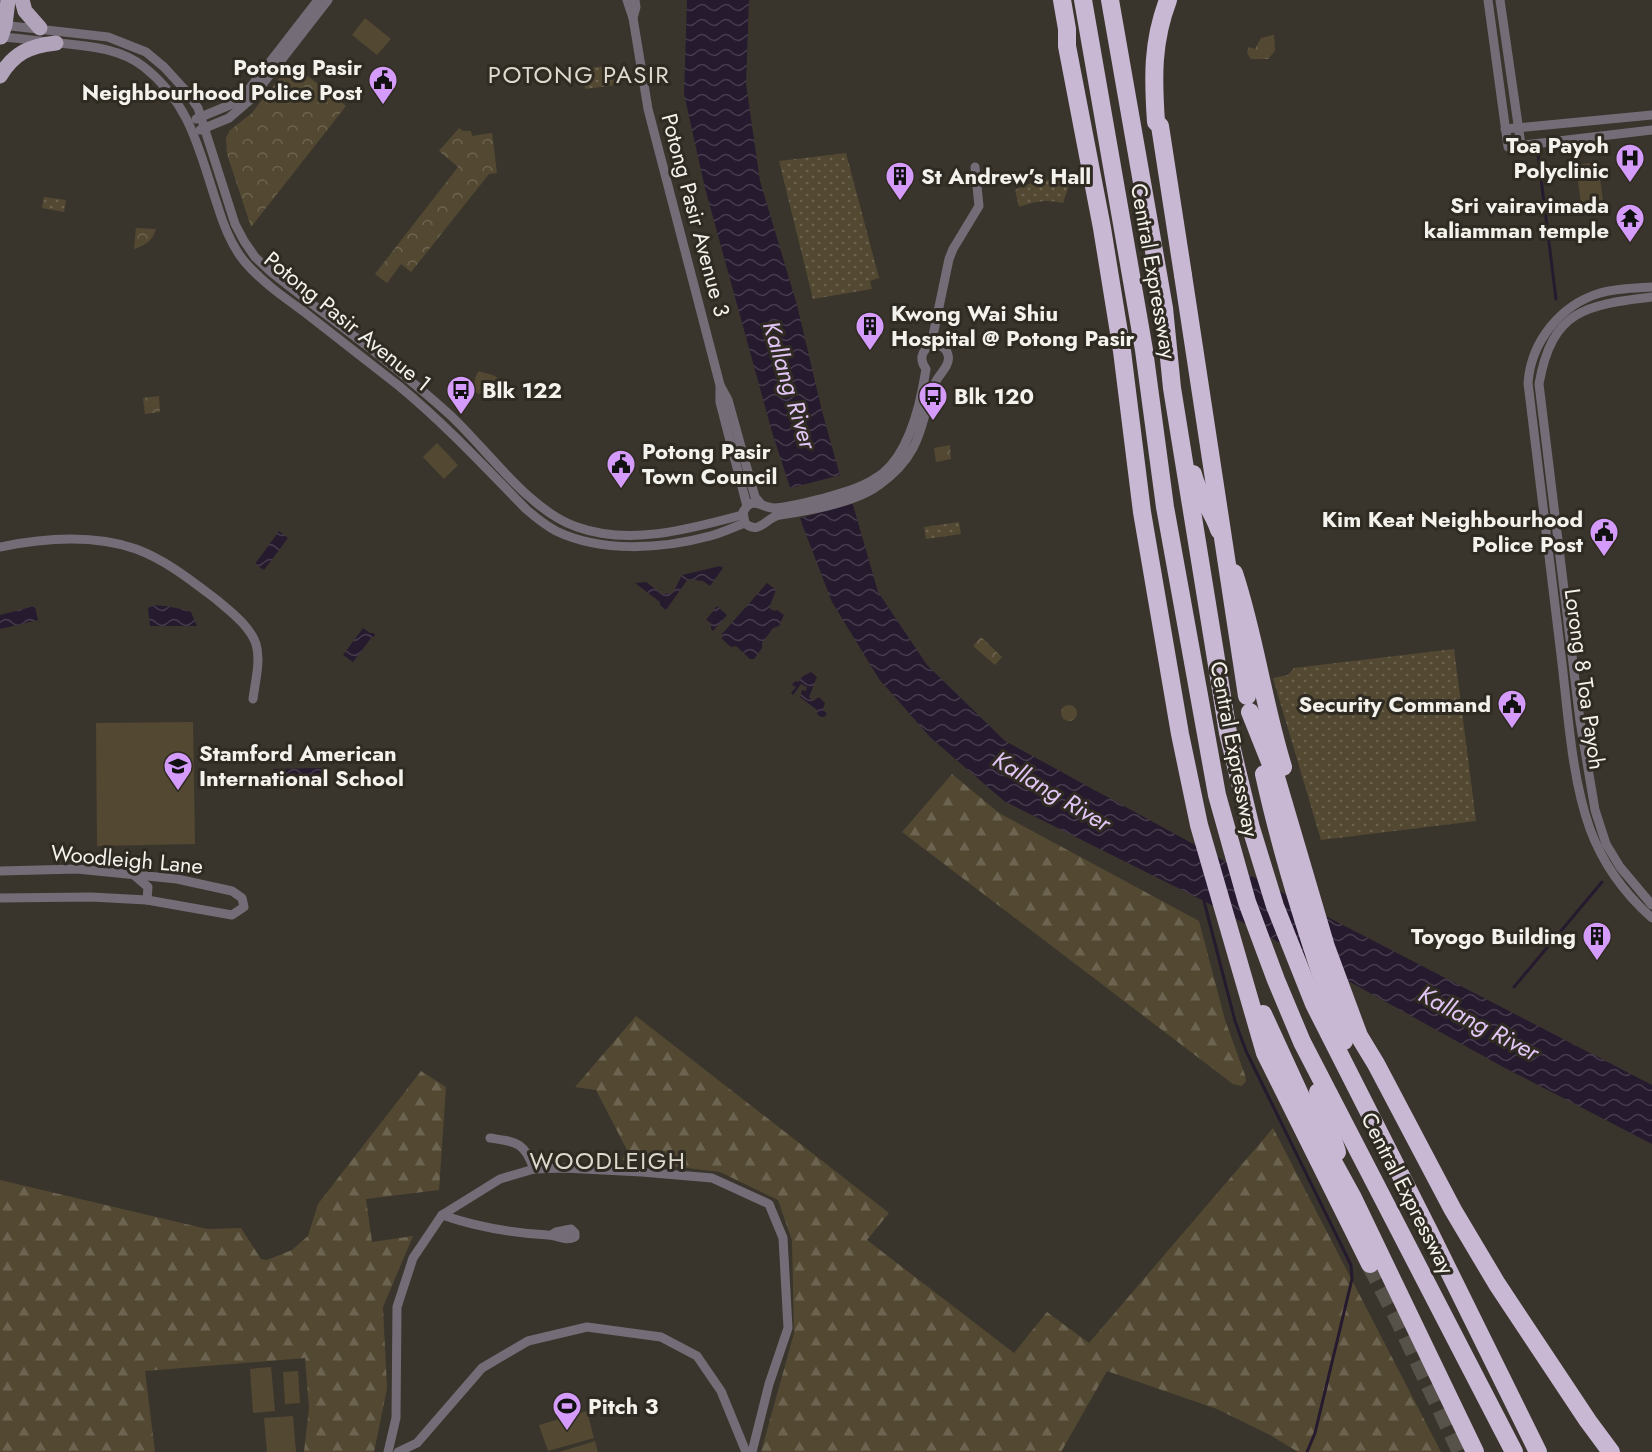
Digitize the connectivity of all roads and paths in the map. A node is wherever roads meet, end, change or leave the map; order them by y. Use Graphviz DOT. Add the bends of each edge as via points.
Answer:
graph roads {
  1 [pos="8,0"];
  2 [pos="22,0"];
  3 [pos="318,0"];
  4 [pos="328,0"];
  5 [pos="627,0"];
  6 [pos="635,0"];
  7 [pos="1050,0"];
  8 [pos="1062,0"];
  9 [pos="1083,0"];
  10 [pos="1110,0"];
  11 [pos="1168,0"];
  12 [pos="1180,0"];
  13 [pos="1488,0"];
  14 [pos="1500,0"];
  15 [pos="633,18"];
  16 [pos="40,28"];
  17 [pos="1,35"];
  18 [pos="56,43"];
  19 [pos="1067,46"];
  20 [pos="0,76"];
  21 [pos="1652,115"];
  22 [pos="202,117"];
  23 [pos="189,122"];
  24 [pos="1160,126"];
  25 [pos="1518,128"];
  26 [pos="206,129"];
  27 [pos="1505,129"];
  28 [pos="1652,130"];
  29 [pos="193,133"];
  30 [pos="1521,145"];
  31 [pos="975,167"];
  32 [pos="1652,287"];
  33 [pos="1652,297"];
  34 [pos="931,345"];
  35 [pos="926,369"];
  36 [pos="942,370"];
  37 [pos="720,385"];
  38 [pos="1172,388"];
  39 [pos="862,491"];
  40 [pos="768,511"];
  41 [pos="745,515"];
  42 [pos="0,547"];
  43 [pos="253,699"];
  44 [pos="1286,814"];
  45 [pos="0,871"];
  46 [pos="134,875"];
  47 [pos="0,898"];
  48 [pos="147,900"];
  49 [pos="1652,905"];
  50 [pos="1652,918"];
  51 [pos="1238,954"];
  52 [pos="1320,998"];
  53 [pos="1302,1042"];
  54 [pos="490,1138"];
  55 [pos="534,1169"];
  56 [pos="1352,1196"];
  57 [pos="442,1215"];
  58 [pos="551,1235"];
  59 [pos="1370,1264"];
  60 [pos="1607,1449"];
  61 [pos="388,1452"];
  62 [pos="398,1452"];
  63 [pos="747,1452"];
  64 [pos="753,1452"];
  65 [pos="1475,1452"];
  66 [pos="1514,1452"];
  67 [pos="1538,1452"];
  1 -- 17 [label="main road"];
  2 -- 16 [label="main road" via="25,11"];
  3 -- 22 [label="street" via="246,93 237,102"];
  4 -- 26 [label="street" via="251,99 229,118"];
  5 -- 15 [label="street, Potong Pasir Avenue 3"];
  6 -- 15 [label="street, Potong Pasir Avenue 3"];
  7 -- 19 [label="highway" via="1054,21"];
  8 -- 19 [label="highway"];
  9 -- 53 [label="highway, Central Expressway" via="1144,350 1165,507 1223,823 1247,902"];
  10 -- 38 [label="highway, Central Expressway" via="1164,308"];
  11 -- 24 [label="highway" via="1153,72 1156,122"];
  12 -- 24 [label="highway" via="1167,32 1160,68"];
  13 -- 27 [label="street"];
  14 -- 25 [label="street"];
  15 -- 37 [label="street, Potong Pasir Avenue 3" via="648,110"];
  16 -- 17 [label="street, Potong Pasir Avenue 1"];
  16 -- 22 [label="street, Potong Pasir Avenue 1" via="108,37 146,52 186,91"];
  17 -- 18 [label="street, Potong Pasir Avenue 1"];
  18 -- 20 [label="main road" via="20,52"];
  18 -- 23 [label="street, Potong Pasir Avenue 1" via="87,46 135,60 167,87"];
  19 -- 51 [label="highway" via="1104,239 1180,734 1199,825"];
  21 -- 25 [label="street"];
  22 -- 23 [label="street"];
  22 -- 26 [label="street, Potong Pasir Avenue 1"];
  23 -- 29 [label="street, Potong Pasir Avenue 1"];
  24 -- 44 [label="highway, bridge" via="1248,704"];
  25 -- 27 [label="street"];
  25 -- 30 [label="street"];
  26 -- 29 [label="street"];
  26 -- 41 [label="street, Potong Pasir Avenue 1" via="235,224 255,257 450,415 544,510 578,528 607,535 668,532"];
  27 -- 30 [label="street" via="1508,147"];
  28 -- 30 [label="street"];
  29 -- 41 [label="street, Potong Pasir Avenue 1" via="222,221 234,246 260,278 442,423 540,520 578,539 615,546 669,544 711,536"];
  31 -- 34 [label="street" via="979,206 949,259"];
  32 -- 50 [label="street, Lorong 8 Toa Payoh" via="1600,293 1569,309 1541,339 1529,367 1528,383 1569,723 1585,813 1610,870"];
  33 -- 49 [label="street, Lorong 8 Toa Payoh" via="1600,304 1576,316 1548,347 1539,384 1580,721 1595,810 1606,844"];
  34 -- 35 [label="street, Potong Pasir Avenue 1" via="922,356"];
  34 -- 36 [label="street, Potong Pasir Avenue 1" via="941,346 947,352 949,361"];
  35 -- 36 [label="street"];
  35 -- 39 [label="street, Potong Pasir Avenue 1" via="915,419 898,456"];
  36 -- 39 [label="street, Potong Pasir Avenue 1" via="922,427 902,465 885,480"];
  37 -- 40 [label="street, Potong Pasir Avenue 3" via="728,400 755,497"];
  37 -- 41 [label="street, Potong Pasir Avenue 3" via="720,402"];
  38 -- 44 [label="highway" via="1180,403 1195,484 1215,518 1246,610"];
  38 -- 52 [label="highway, Central Expressway" via="1228,733 1251,828 1275,906"];
  39 -- 40 [label="street, Potong Pasir Avenue 1" via="796,513"];
  40 -- 41 [label="street, Potong Pasir Avenue 1" via="752,503"];
  40 -- 41 [label="street, Potong Pasir Avenue 1" via="759,528 751,528"];
  42 -- 43 [label="street" via="44,539 111,542 138,550 186,575 244,624 255,641 258,652"];
  44 -- 52 [label="highway"];
  44 -- 60 [label="highway" via="1335,945 1352,1008 1376,1064 1497,1284"];
  45 -- 46 [label="street, Woodleigh Lane" via="77,869"];
  46 -- 48 [label="street" via="148,887"];
  46 -- 48 [label="street, Woodleigh Lane" via="232,891 242,898 244,907 232,915"];
  47 -- 48 [label="street, Woodleigh Lane"];
  51 -- 56 [label="highway" via="1319,1136"];
  51 -- 59 [label="highway" via="1265,1053"];
  52 -- 67 [label="highway, Central Expressway" via="1366,1105"];
  53 -- 56 [label="highway"];
  53 -- 66 [label="highway, Central Expressway"];
  54 -- 55 [label="street" via="515,1141"];
  55 -- 57 [label="street" via="500,1179"];
  55 -- 64 [label="street" via="620,1170 712,1178 769,1204 783,1238 788,1328 769,1384"];
  56 -- 65 [label="highway"];
  57 -- 58 [label="street" via="516,1234"];
  57 -- 61 [label="street" via="413,1258 397,1307 396,1418"];
  62 -- 63 [label="street" via="417,1443 482,1368 528,1341 587,1327 661,1337 697,1356 721,1391"];
}
